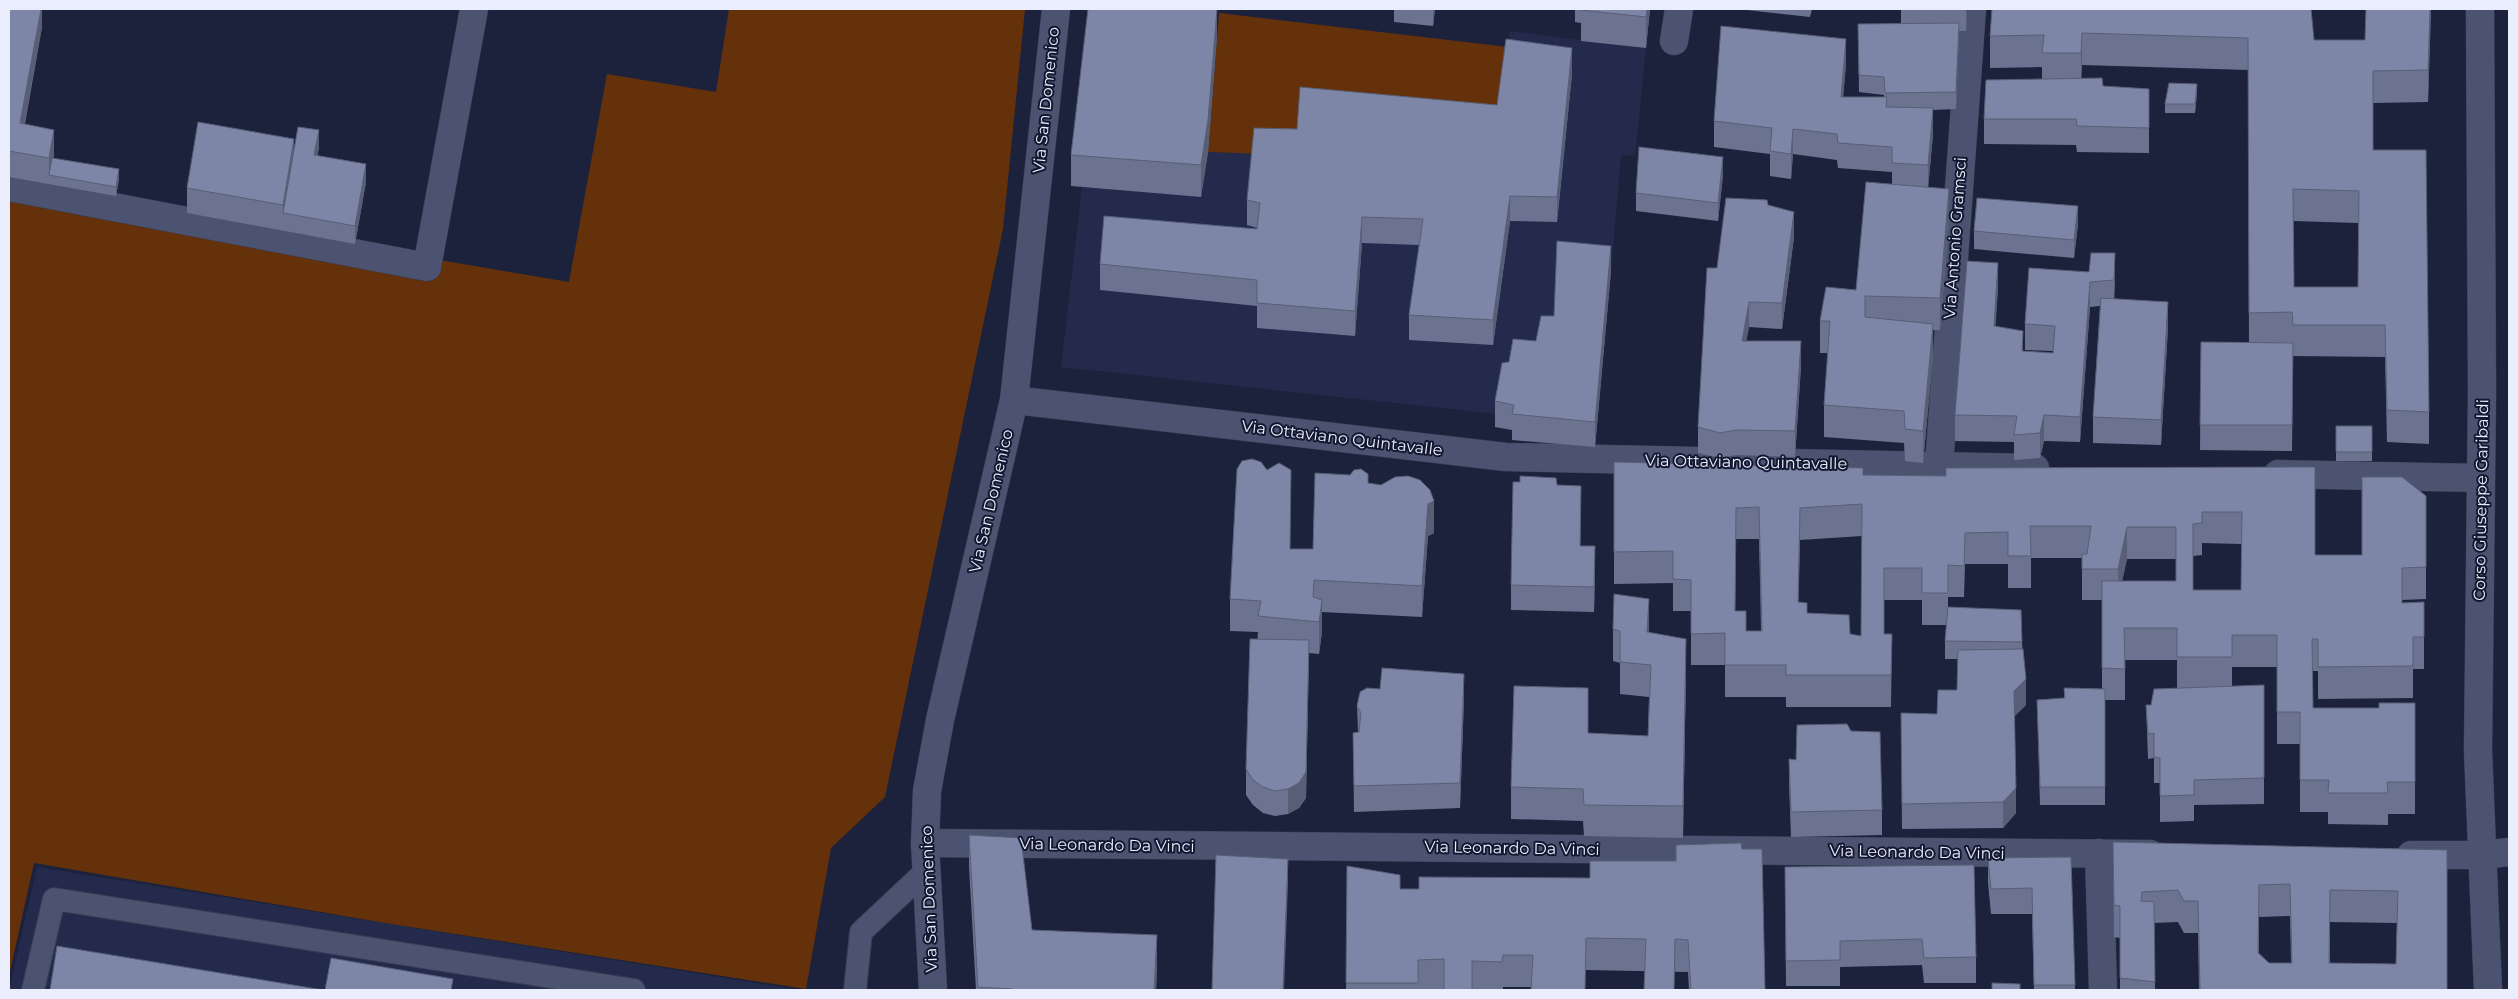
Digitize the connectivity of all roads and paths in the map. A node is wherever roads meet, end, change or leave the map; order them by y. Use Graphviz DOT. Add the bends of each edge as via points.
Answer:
graph roads {
  1 [pos="474,9"];
  2 [pos="1056,9"];
  3 [pos="1679,9"];
  4 [pos="1972,9"];
  5 [pos="2480,9"];
  6 [pos="1674,40"];
  7 [pos="9,186"];
  8 [pos="1014,400"];
  9 [pos="1939,466"];
  10 [pos="2057,469"];
  11 [pos="2254,473"];
  12 [pos="2482,478"];
  13 [pos="2509,852"];
  14 [pos="2099,853"];
  15 [pos="2179,854"];
  16 [pos="2389,855"];
  17 [pos="2471,855"];
  18 [pos="926,856"];
  19 [pos="33,990"];
  20 [pos="634,990"];
  21 [pos="855,990"];
  22 [pos="933,990"];
  23 [pos="2103,990"];
  24 [pos="2488,990"];
  1 -- 7 [label="street" via="427,267"];
  2 -- 8 [label="street, Via San Domenico"];
  3 -- 6 [label="street"];
  4 -- 9 [label="street, Via Antonio Gramsci"];
  5 -- 12 [label="street, Corso Giuseppe Garibaldi"];
  8 -- 9 [label="street, Via Ottaviano Quintavalle" via="1506,457"];
  8 -- 18 [label="street, Via San Domenico" via="940,720 927,791"];
  9 -- 10 [label="street, Via Ottaviano Quintavalle"];
  11 -- 12 [label="street"];
  12 -- 17 [label="street, Corso Giuseppe Garibaldi" via="2478,751"];
  13 -- 17 [label="street"];
  14 -- 15 [label="street, Via Leonardo Da Vinci"];
  14 -- 18 [label="street, Via Leonardo Da Vinci"];
  14 -- 23 [label="street"];
  16 -- 17 [label="street"];
  17 -- 24 [label="street, Corso Giuseppe Garibaldi"];
  18 -- 21 [label="lane" via="861,932"];
  18 -- 22 [label="street, Via San Domenico"];
  19 -- 20 [label="lane" via="54,899"];
}
